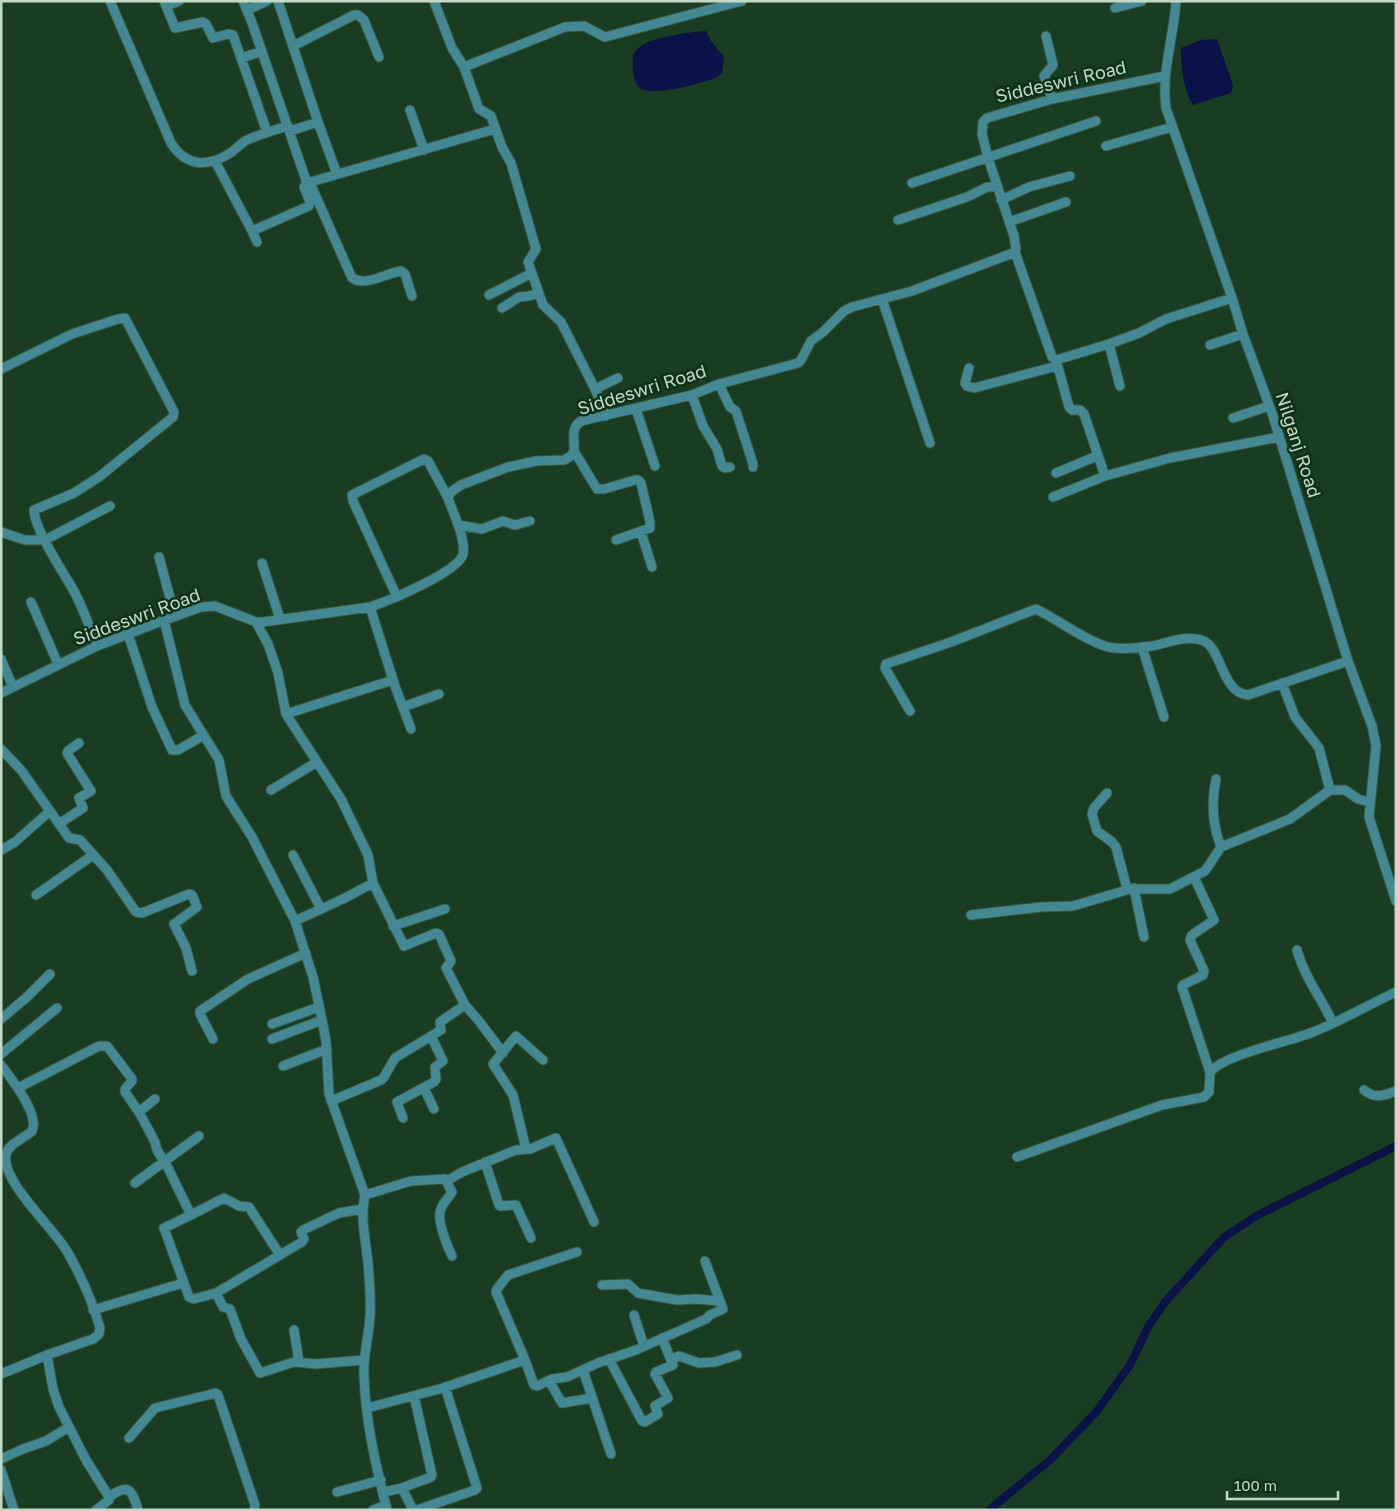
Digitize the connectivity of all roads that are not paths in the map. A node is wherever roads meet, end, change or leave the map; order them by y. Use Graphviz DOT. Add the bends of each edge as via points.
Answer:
graph roads {
  1 [pos="110,1"];
  2 [pos="179,1"];
  3 [pos="267,1"];
  4 [pos="278,1"];
  5 [pos="434,1"];
  6 [pos="742,1"];
  7 [pos="1142,1"];
  8 [pos="1176,1"];
  9 [pos="165,4"];
  10 [pos="245,6"];
  11 [pos="1115,8"];
  12 [pos="1046,36"];
  13 [pos="293,46"];
  14 [pos="262,51"];
  15 [pos="379,56"];
  16 [pos="242,58"];
  17 [pos="464,68"];
  18 [pos="1165,76"];
  19 [pos="1052,99"];
  20 [pos="410,110"];
  21 [pos="1096,121"];
  22 [pos="318,122"];
  23 [pos="1172,127"];
  24 [pos="289,128"];
  25 [pos="495,129"];
  26 [pos="267,132"];
  27 [pos="1106,146"];
  28 [pos="424,150"];
  29 [pos="988,158"];
  30 [pos="215,161"];
  31 [pos="337,174"];
  32 [pos="1070,176"];
  33 [pos="309,183"];
  34 [pos="912,183"];
  35 [pos="997,187"];
  36 [pos="1001,200"];
  37 [pos="1066,202"];
  38 [pos="898,220"];
  39 [pos="1009,222"];
  40 [pos="252,231"];
  41 [pos="257,242"];
  42 [pos="1014,252"];
  43 [pos="532,273"];
  44 [pos="539,293"];
  45 [pos="489,295"];
  46 [pos="412,296"];
  47 [pos="1232,298"];
  48 [pos="882,299"];
  49 [pos="502,308"];
  50 [pos="1243,334"];
  51 [pos="1109,344"];
  52 [pos="1210,345"];
  53 [pos="1056,363"];
  54 [pos="969,368"];
  55 [pos="1,369"];
  56 [pos="618,378"];
  57 [pos="719,384"];
  58 [pos="1120,386"];
  59 [pos="595,389"];
  60 [pos="692,395"];
  61 [pos="1270,406"];
  62 [pos="636,409"];
  63 [pos="606,416"];
  64 [pos="1233,418"];
  65 [pos="1279,436"];
  66 [pos="930,443"];
  67 [pos="574,451"];
  68 [pos="1098,456"];
  69 [pos="655,466"];
  70 [pos="730,467"];
  71 [pos="753,467"];
  72 [pos="1056,473"];
  73 [pos="1105,476"];
  74 [pos="1053,497"];
  75 [pos="448,498"];
  76 [pos="110,506"];
  77 [pos="530,521"];
  78 [pos="458,525"];
  79 [pos="1,532"];
  80 [pos="641,532"];
  81 [pos="45,540"];
  82 [pos="616,540"];
  83 [pos="159,557"];
  84 [pos="262,563"];
  85 [pos="652,567"];
  86 [pos="397,597"];
  87 [pos="31,602"];
  88 [pos="370,607"];
  89 [pos="175,616"];
  90 [pos="280,619"];
  91 [pos="164,620"];
  92 [pos="256,622"];
  93 [pos="128,634"];
  94 [pos="97,646"];
  95 [pos="1142,647"];
  96 [pos="1,659"];
  97 [pos="1348,661"];
  98 [pos="58,664"];
  99 [pos="393,680"];
  100 [pos="1282,683"];
  101 [pos="13,687"];
  102 [pos="1,693"];
  103 [pos="439,694"];
  104 [pos="403,707"];
  105 [pos="910,711"];
  106 [pos="286,714"];
  107 [pos="1164,717"];
  108 [pos="411,729"];
  109 [pos="204,735"];
  110 [pos="79,743"];
  111 [pos="1,749"];
  112 [pos="317,762"];
  113 [pos="1216,779"];
  114 [pos="271,790"];
  115 [pos="1330,790"];
  116 [pos="1107,793"];
  117 [pos="1370,802"];
  118 [pos="50,811"];
  119 [pos="59,824"];
  120 [pos="1221,847"];
  121 [pos="1,850"];
  122 [pos="93,855"];
  123 [pos="293,855"];
  124 [pos="1194,877"];
  125 [pos="373,883"];
  126 [pos="1130,889"];
  127 [pos="36,895"];
  128 [pos="1396,901"];
  129 [pos="321,908"];
  130 [pos="445,909"];
  131 [pos="971,915"];
  132 [pos="295,921"];
  133 [pos="393,926"];
  134 [pos="1144,937"];
  135 [pos="1297,950"];
  136 [pos="306,953"];
  137 [pos="192,971"];
  138 [pos="50,974"];
  139 [pos="1396,992"];
  140 [pos="465,1005"];
  141 [pos="319,1007"];
  142 [pos="57,1008"];
  143 [pos="1,1019"];
  144 [pos="322,1020"];
  145 [pos="1333,1023"];
  146 [pos="272,1024"];
  147 [pos="431,1036"];
  148 [pos="213,1039"];
  149 [pos="272,1039"];
  150 [pos="327,1049"];
  151 [pos="503,1053"];
  152 [pos="1,1054"];
  153 [pos="542,1060"];
  154 [pos="1,1065"];
  155 [pos="283,1066"];
  156 [pos="1210,1072"];
  157 [pos="18,1088"];
  158 [pos="424,1088"];
  159 [pos="1364,1090"];
  160 [pos="1396,1091"];
  161 [pos="155,1098"];
  162 [pos="331,1101"];
  163 [pos="434,1109"];
  164 [pos="139,1112"];
  165 [pos="403,1118"];
  166 [pos="199,1136"];
  167 [pos="526,1149"];
  168 [pos="1017,1157"];
  169 [pos="165,1162"];
  170 [pos="485,1162"];
  171 [pos="448,1181"];
  172 [pos="135,1183"];
  173 [pos="365,1195"];
  174 [pos="362,1209"];
  175 [pos="191,1215"];
  176 [pos="594,1222"];
  177 [pos="531,1238"];
  178 [pos="577,1252"];
  179 [pos="280,1255"];
  180 [pos="452,1256"];
  181 [pos="705,1261"];
  182 [pos="184,1283"];
  183 [pos="602,1285"];
  184 [pos="216,1293"];
  185 [pos="720,1301"];
  186 [pos="93,1310"];
  187 [pos="634,1315"];
  188 [pos="294,1330"];
  189 [pos="662,1338"];
  190 [pos="644,1346"];
  191 [pos="46,1355"];
  192 [pos="737,1355"];
  193 [pos="609,1359"];
  194 [pos="364,1360"];
  195 [pos="525,1360"];
  196 [pos="671,1360"];
  197 [pos="299,1362"];
  198 [pos="583,1370"];
  199 [pos="1,1374"];
  200 [pos="549,1380"];
  201 [pos="445,1387"];
  202 [pos="414,1396"];
  203 [pos="592,1398"];
  204 [pos="367,1408"];
  205 [pos="69,1427"];
  206 [pos="129,1438"];
  207 [pos="611,1454"];
  208 [pos="1,1459"];
  209 [pos="1,1470"];
  210 [pos="382,1480"];
  211 [pos="402,1488"];
  212 [pos="337,1492"];
  213 [pos="384,1492"];
  214 [pos="109,1502"];
  215 [pos="387,1508"];
  216 [pos="14,1510"];
  217 [pos="96,1510"];
  218 [pos="138,1510"];
  219 [pos="254,1510"];
  220 [pos="373,1510"];
  221 [pos="416,1510"];
  1 -- 30 [label="street" via="171,143 180,155 196,163"];
  2 -- 9 [label="street"];
  3 -- 10 [label="street"];
  4 -- 13 [label="street"];
  5 -- 17 [label="street" via="452,48"];
  6 -- 17 [label="street" via="605,37 584,26 565,27"];
  7 -- 11 [label="street"];
  8 -- 18 [label="street, Nilganj Road"];
  9 -- 16 [label="street" via="175,28 203,22 213,38 233,34"];
  10 -- 14 [label="street"];
  12 -- 19 [label="street" via="1053,66 1044,76"];
  13 -- 15 [label="street" via="358,15 364,20"];
  13 -- 22 [label="street"];
  14 -- 16 [label="street"];
  14 -- 24 [label="street"];
  16 -- 26 [label="street"];
  17 -- 25 [label="street" via="479,109 491,116"];
  18 -- 19 [label="street, Siddeswri Road"];
  18 -- 23 [label="street, Nilganj Road" via="1164,90"];
  19 -- 29 [label="street, Siddeswri Road" via="987,118 982,128"];
  20 -- 28 [label="street"];
  21 -- 29 [label="street"];
  22 -- 24 [label="street"];
  22 -- 31 [label="street"];
  23 -- 27 [label="street"];
  23 -- 47 [label="street, Nilganj Road"];
  24 -- 26 [label="street"];
  24 -- 33 [label="street"];
  25 -- 28 [label="street"];
  25 -- 43 [label="street" via="511,162 536,249 528,261"];
  26 -- 30 [label="street" via="244,141"];
  28 -- 31 [label="street"];
  29 -- 34 [label="street"];
  29 -- 35 [label="street, Siddeswri Road"];
  30 -- 40 [label="street"];
  31 -- 33 [label="street"];
  32 -- 36 [label="street" via="1029,187"];
  33 -- 40 [label="street" via="304,187 309,206"];
  33 -- 46 [label="street" via="352,278 364,282 401,271"];
  35 -- 36 [label="street, Siddeswri Road"];
  35 -- 38 [label="street" via="987,187"];
  36 -- 39 [label="street, Siddeswri Road"];
  37 -- 39 [label="street"];
  39 -- 42 [label="street, Siddeswri Road" via="1016,245"];
  40 -- 41 [label="street"];
  42 -- 48 [label="street, Siddeswri Road" via="912,291"];
  42 -- 53 [label="street, Siddeswri Road"];
  43 -- 44 [label="street"];
  43 -- 45 [label="street"];
  44 -- 49 [label="street" via="518,298"];
  44 -- 59 [label="street" via="545,307 560,322"];
  47 -- 50 [label="street, Nilganj Road"];
  47 -- 51 [label="street" via="1166,319"];
  48 -- 57 [label="street, Siddeswri Road" via="844,311 811,341 798,363"];
  48 -- 66 [label="street"];
  50 -- 52 [label="street"];
  50 -- 61 [label="street, Nilganj Road"];
  51 -- 53 [label="street"];
  51 -- 58 [label="street"];
  53 -- 54 [label="street" via="974,388 965,383"];
  53 -- 68 [label="street, Siddeswri Road" via="1069,407 1082,411"];
  55 -- 81 [label="street" via="72,334 125,318 174,412 173,417 99,477 36,508 34,513"];
  56 -- 59 [label="street"];
  57 -- 60 [label="street, Siddeswri Road"];
  57 -- 71 [label="street" via="730,407 737,413"];
  59 -- 63 [label="street"];
  60 -- 62 [label="street, Siddeswri Road"];
  60 -- 70 [label="street" via="722,466"];
  61 -- 64 [label="street"];
  61 -- 65 [label="street, Nilganj Road"];
  62 -- 63 [label="street, Siddeswri Road"];
  62 -- 69 [label="street"];
  63 -- 67 [label="street, Siddeswri Road" via="577,423 573,432"];
  65 -- 73 [label="street" via="1181,455"];
  65 -- 97 [label="street, Nilganj Road"];
  67 -- 75 [label="street" via="564,460 521,464 495,471 456,488"];
  67 -- 80 [label="street" via="598,489 640,481 650,526"];
  68 -- 72 [label="street"];
  68 -- 73 [label="street"];
  73 -- 74 [label="street"];
  75 -- 78 [label="street, Siddeswri Road"];
  75 -- 86 [label="street, Siddeswri Road" via="424,458 352,495"];
  76 -- 81 [label="street"];
  77 -- 78 [label="street" via="515,525 503,521 482,529"];
  78 -- 86 [label="street, Siddeswri Road" via="464,548 461,559"];
  79 -- 81 [label="street" via="25,540"];
  80 -- 82 [label="street"];
  80 -- 85 [label="street"];
  81 -- 94 [label="street" via="78,599"];
  83 -- 89 [label="street"];
  84 -- 90 [label="street"];
  86 -- 88 [label="street, Siddeswri Road"];
  87 -- 98 [label="street"];
  88 -- 90 [label="street, Siddeswri Road"];
  88 -- 99 [label="street"];
  89 -- 91 [label="street, Siddeswri Road"];
  89 -- 92 [label="street, Siddeswri Road" via="212,606"];
  90 -- 92 [label="street, Siddeswri Road"];
  91 -- 93 [label="street, Siddeswri Road"];
  91 -- 109 [label="street" via="186,705"];
  92 -- 106 [label="street" via="278,673"];
  93 -- 94 [label="street, Siddeswri Road"];
  93 -- 109 [label="street" via="152,707 171,749 178,750"];
  94 -- 98 [label="street, Siddeswri Road"];
  95 -- 100 [label="street" via="1196,639 1208,644 1237,692 1248,694"];
  95 -- 105 [label="street" via="1108,647 1032,610 886,664 885,668"];
  95 -- 107 [label="street"];
  96 -- 101 [label="street"];
  97 -- 100 [label="street"];
  97 -- 117 [label="street, Nilganj Road" via="1376,746"];
  98 -- 101 [label="street, Siddeswri Road"];
  99 -- 104 [label="street"];
  99 -- 106 [label="street"];
  100 -- 115 [label="street" via="1295,717 1319,748"];
  101 -- 102 [label="street, Siddeswri Road"];
  103 -- 104 [label="street"];
  104 -- 108 [label="street"];
  106 -- 112 [label="street"];
  109 -- 132 [label="street" via="221,762 226,796 252,837"];
  110 -- 119 [label="street" via="67,753 92,791 79,798 83,808"];
  111 -- 118 [label="street" via="21,770"];
  112 -- 114 [label="street"];
  112 -- 125 [label="street" via="341,798 368,855"];
  113 -- 120 [label="street" via="1213,819"];
  115 -- 117 [label="street" via="1345,790"];
  115 -- 120 [label="street" via="1290,819"];
  116 -- 126 [label="street" via="1092,814 1097,831 1116,847"];
  117 -- 128 [label="street, Nilganj Road" via="1370,823"];
  118 -- 119 [label="street"];
  118 -- 121 [label="street"];
  119 -- 122 [label="street" via="69,838 80,840"];
  120 -- 124 [label="street" via="1205,871"];
  122 -- 127 [label="street"];
  122 -- 137 [label="street" via="107,870 132,909 139,913 192,895 197,907 177,920 174,926 186,948"];
  123 -- 129 [label="street"];
  124 -- 126 [label="street" via="1170,889"];
  124 -- 156 [label="street" via="1214,920 1190,940 1203,975 1182,987"];
  125 -- 129 [label="street"];
  125 -- 133 [label="street"];
  126 -- 131 [label="street" via="1073,906"];
  126 -- 134 [label="street"];
  129 -- 132 [label="street"];
  130 -- 133 [label="street"];
  132 -- 136 [label="street"];
  133 -- 140 [label="street" via="404,946 439,934 451,960 446,968"];
  135 -- 145 [label="street" via="1305,973"];
  136 -- 141 [label="street"];
  136 -- 148 [label="street" via="248,979 202,1009 200,1014"];
  138 -- 143 [label="street"];
  139 -- 145 [label="street"];
  140 -- 147 [label="street" via="440,1022 442,1030"];
  140 -- 151 [label="street"];
  141 -- 144 [label="street"];
  141 -- 146 [label="street"];
  142 -- 152 [label="street"];
  144 -- 149 [label="street"];
  144 -- 150 [label="street"];
  145 -- 156 [label="street" via="1234,1058"];
  147 -- 158 [label="street" via="443,1061 435,1068 435,1081"];
  147 -- 162 [label="street" via="395,1058 381,1080"];
  150 -- 155 [label="street"];
  150 -- 162 [label="street"];
  151 -- 153 [label="street" via="516,1036"];
  151 -- 167 [label="street" via="493,1066 513,1095"];
  154 -- 157 [label="street"];
  156 -- 168 [label="street" via="1210,1089 1204,1097 1162,1105"];
  157 -- 164 [label="street" via="104,1045 132,1079 124,1090"];
  157 -- 186 [label="street" via="32,1115 34,1127 6,1152 9,1172 20,1192 68,1252"];
  158 -- 163 [label="street"];
  158 -- 165 [label="street" via="397,1102"];
  159 -- 160 [label="street" via="1374,1096"];
  161 -- 164 [label="street"];
  162 -- 173 [label="street"];
  164 -- 169 [label="street"];
  166 -- 169 [label="street"];
  167 -- 170 [label="street"];
  167 -- 176 [label="street" via="556,1138"];
  169 -- 172 [label="street"];
  169 -- 175 [label="street"];
  170 -- 171 [label="street"];
  170 -- 177 [label="street" via="498,1205 516,1205"];
  171 -- 173 [label="street" via="442,1178 411,1181"];
  171 -- 180 [label="street" via="452,1194 440,1213 444,1237"];
  173 -- 174 [label="street"];
  174 -- 179 [label="street" via="339,1213 303,1230 302,1242"];
  174 -- 194 [label="street" via="369,1260 370,1317"];
  175 -- 179 [label="street" via="224,1198 249,1207"];
  175 -- 182 [label="street" via="164,1228"];
  178 -- 195 [label="street" via="508,1276 497,1289"];
  179 -- 184 [label="street"];
  181 -- 185 [label="street"];
  182 -- 184 [label="street" via="192,1299"];
  182 -- 186 [label="street"];
  183 -- 185 [label="street" via="628,1284 638,1293 677,1300"];
  184 -- 197 [label="street" via="223,1307 230,1309 258,1372"];
  185 -- 189 [label="street" via="722,1310"];
  186 -- 191 [label="street" via="100,1328 97,1337"];
  187 -- 190 [label="street"];
  188 -- 197 [label="street"];
  189 -- 190 [label="street"];
  189 -- 196 [label="street"];
  190 -- 193 [label="street"];
  191 -- 199 [label="street"];
  191 -- 205 [label="street" via="55,1398"];
  192 -- 196 [label="street" via="712,1362 697,1363 680,1356"];
  193 -- 196 [label="street" via="644,1422 658,1414 655,1406 668,1398 655,1373 672,1366"];
  193 -- 198 [label="street"];
  194 -- 197 [label="street" via="316,1364"];
  194 -- 204 [label="street"];
  195 -- 200 [label="street" via="535,1386"];
  195 -- 201 [label="street"];
  198 -- 200 [label="street"];
  198 -- 203 [label="street"];
  200 -- 203 [label="street" via="561,1403"];
  201 -- 202 [label="street"];
  201 -- 221 [label="street" via="477,1488"];
  202 -- 204 [label="street"];
  202 -- 211 [label="street" via="432,1474"];
  203 -- 207 [label="street"];
  204 -- 210 [label="street"];
  205 -- 208 [label="street" via="46,1441"];
  205 -- 214 [label="street"];
  206 -- 219 [label="street" via="155,1408 216,1393"];
  209 -- 216 [label="street"];
  210 -- 212 [label="street"];
  210 -- 213 [label="street"];
  211 -- 213 [label="street"];
  211 -- 221 [label="street"];
  213 -- 215 [label="street"];
  214 -- 217 [label="street"];
  214 -- 218 [label="street" via="121,1489 129,1490"];
  215 -- 220 [label="street"];
}
